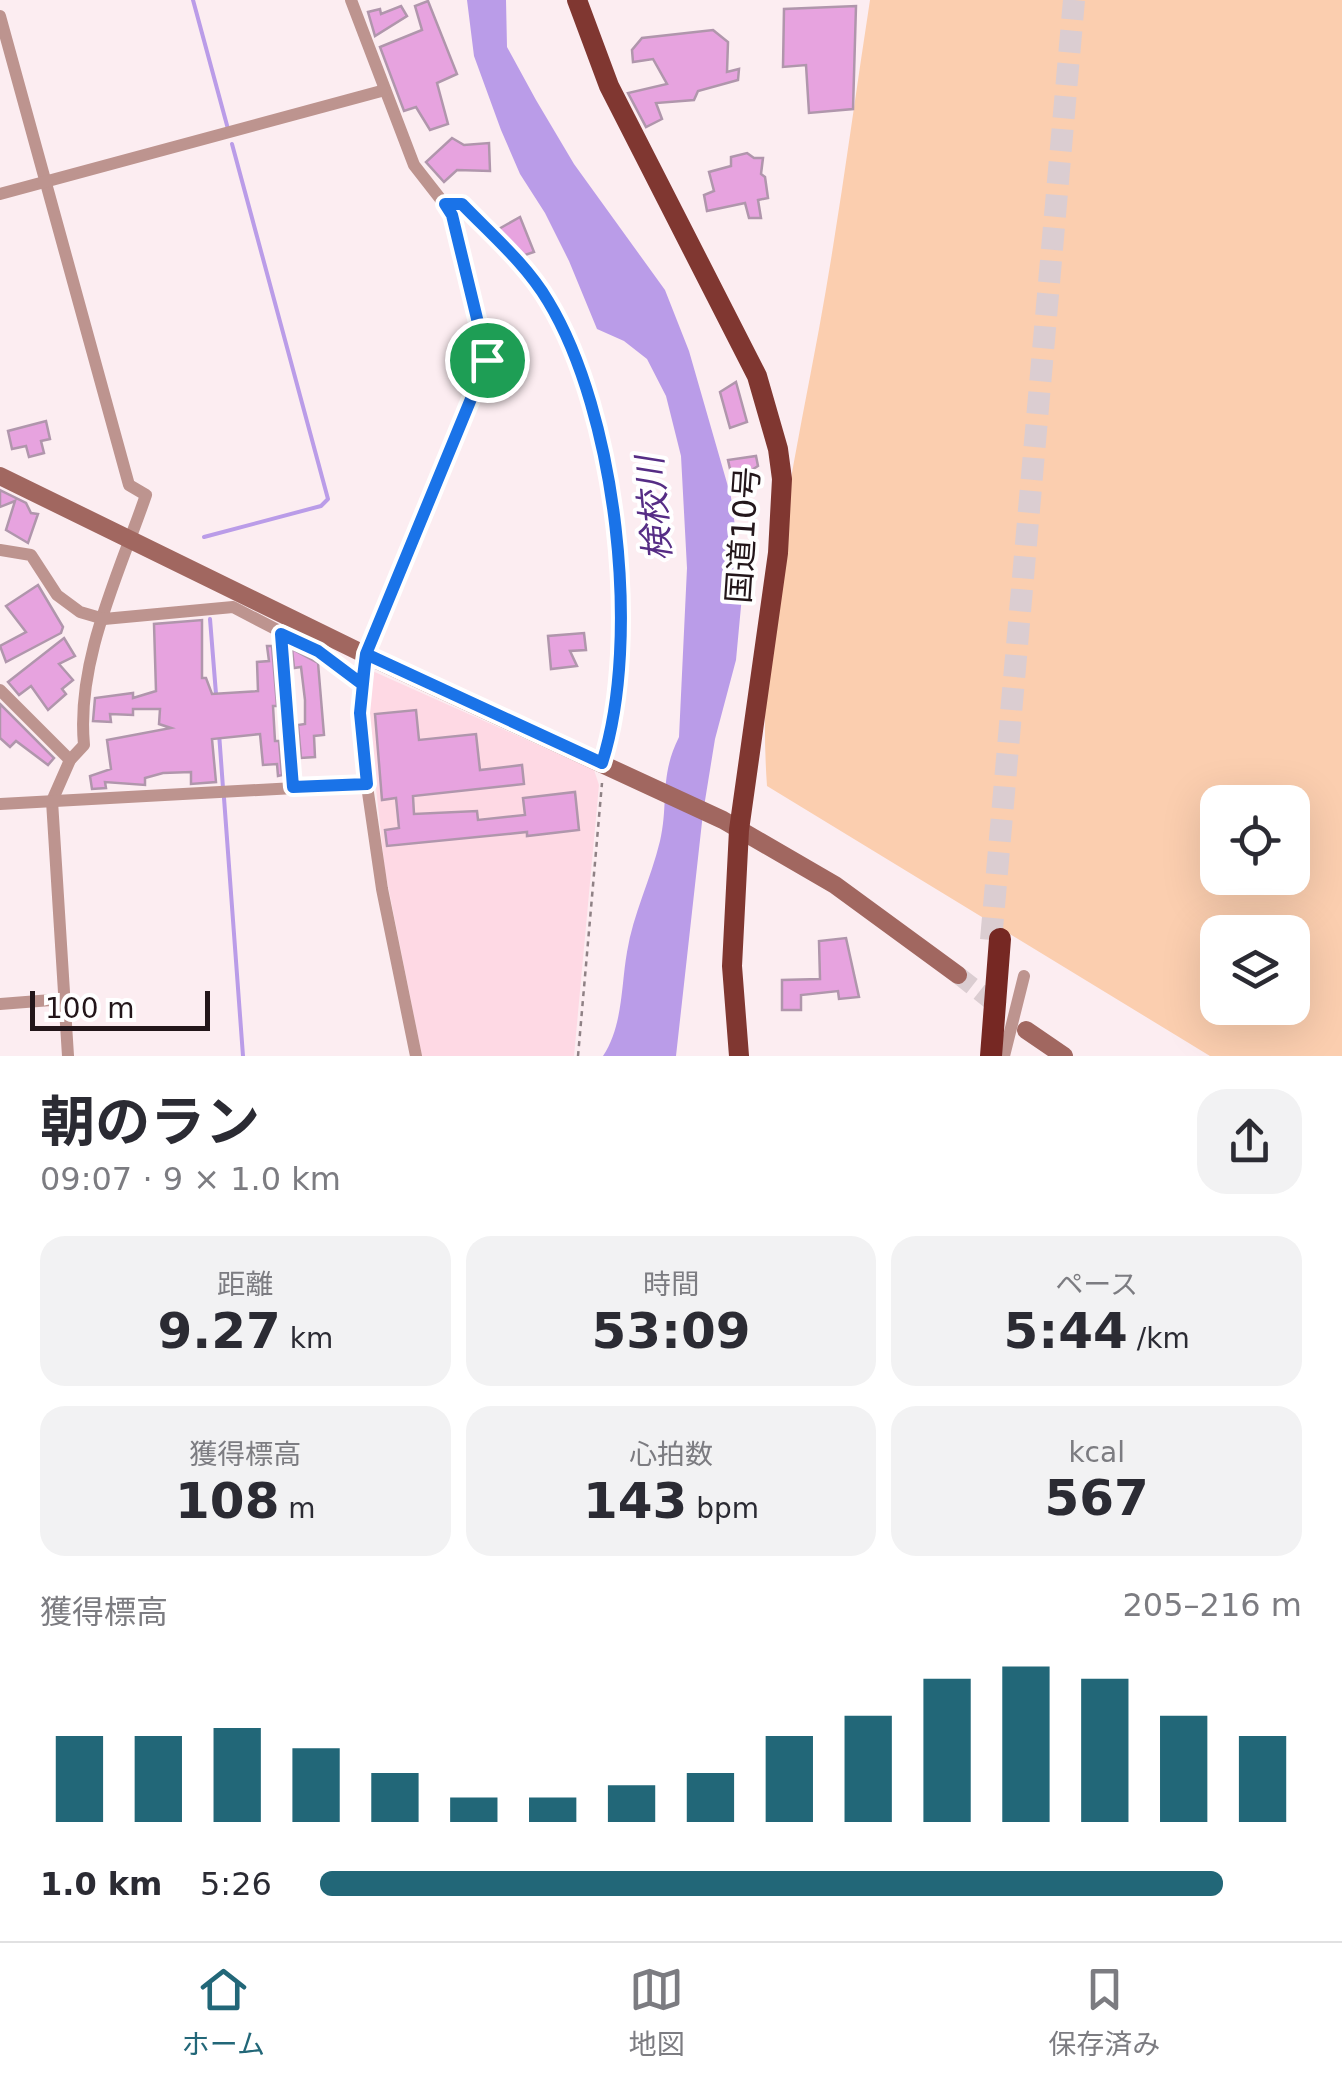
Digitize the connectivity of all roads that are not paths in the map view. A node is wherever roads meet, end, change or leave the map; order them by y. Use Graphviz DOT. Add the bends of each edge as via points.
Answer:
graph roads {
  1 [pos="351,0"];
  2 [pos="577,0"];
  3 [pos="0,16"];
  4 [pos="385,90"];
  5 [pos="44,184"];
  6 [pos="0,194"];
  7 [pos="0,476"];
  8 [pos="130,540"];
  9 [pos="0,550"];
  10 [pos="104,618"];
  11 [pos="281,634"];
  12 [pos="366,654"];
  13 [pos="362,684"];
  14 [pos="0,690"];
  15 [pos="70,760"];
  16 [pos="367,784"];
  17 [pos="293,787"];
  18 [pos="52,800"];
  19 [pos="0,804"];
  20 [pos="731,825"];
  21 [pos="958,975"];
  22 [pos="1024,976"];
  23 [pos="64,999"];
  24 [pos="0,1004"];
  25 [pos="1026,1030"];
  26 [pos="68,1056"];
  27 [pos="416,1056"];
  28 [pos="739,1056"];
  29 [pos="981,1056"];
  30 [pos="992,1056"];
  31 [pos="1004,1056"];
  32 [pos="1064,1056"];
  1 -- 4 [label="street"];
  2 -- 20 [label="highway, 国道10号" via="610,86 757,376 778,449 779,542"];
  3 -- 5 [label="street"];
  4 -- 5 [label="street"];
  4 -- 12 [label="street" via="414,165 452,215 487,360"];
  5 -- 6 [label="street"];
  5 -- 8 [label="street" via="129,485 146,495"];
  7 -- 8 [label="main road"];
  8 -- 10 [label="street"];
  8 -- 12 [label="main road"];
  9 -- 10 [label="street" via="31,554 57,595 80,612"];
  10 -- 11 [label="street" via="233,606"];
  10 -- 15 [label="street" via="86,676 84,745"];
  11 -- 13 [label="street"];
  11 -- 17 [label="street"];
  12 -- 13 [label="street"];
  12 -- 20 [label="main road"];
  13 -- 16 [label="street"];
  14 -- 15 [label="street"];
  15 -- 18 [label="street"];
  16 -- 17 [label="street"];
  16 -- 27 [label="street"];
  17 -- 18 [label="street"];
  18 -- 19 [label="street"];
  18 -- 23 [label="street"];
  20 -- 21 [label="main road" via="835,885"];
  20 -- 28 [label="highway, 国道10号"];
  22 -- 31 [label="street"];
  23 -- 24 [label="street"];
  23 -- 26 [label="street"];
  25 -- 32 [label="main road"];
  29 -- 30 [label="highway" via="996,939"];
}
